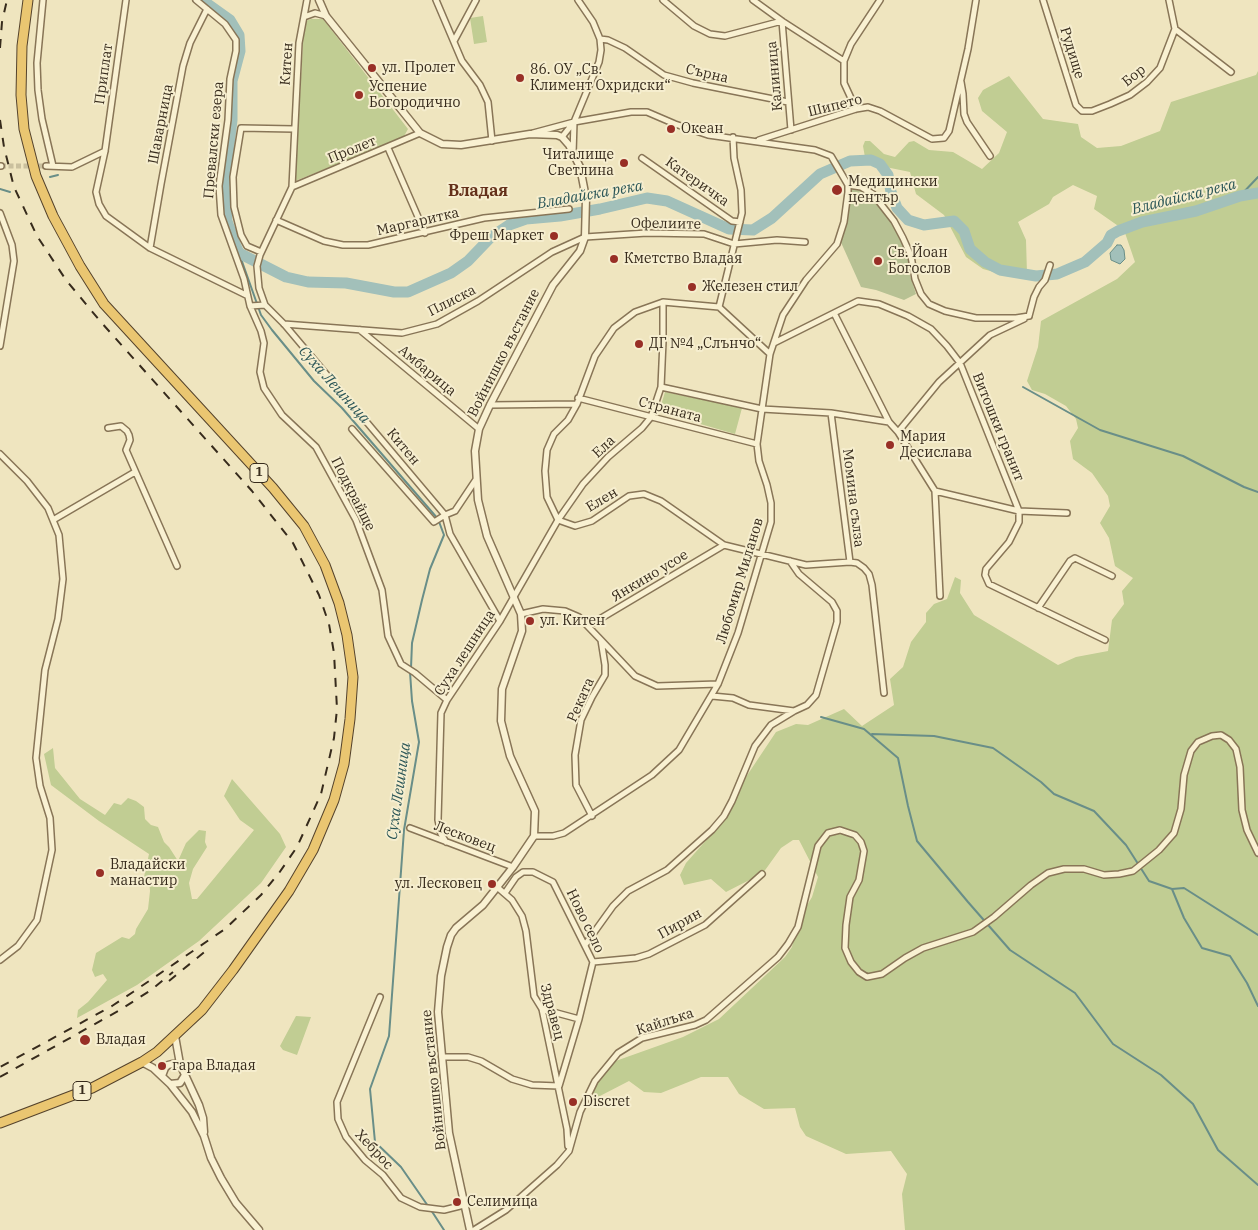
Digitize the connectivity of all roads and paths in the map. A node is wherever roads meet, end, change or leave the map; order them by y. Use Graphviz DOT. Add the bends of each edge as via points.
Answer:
graph roads {
  1 [pos="28,0"];
  2 [pos="43,0"];
  3 [pos="126,0"];
  4 [pos="196,0"];
  5 [pos="307,0"];
  6 [pos="318,0"];
  7 [pos="436,0"];
  8 [pos="476,0"];
  9 [pos="578,0"];
  10 [pos="663,0"];
  11 [pos="753,0"];
  12 [pos="880,0"];
  13 [pos="976,0"];
  14 [pos="1044,0"];
  15 [pos="1168,0"];
  16 [pos="207,9"];
  17 [pos="326,16"];
  18 [pos="304,17"];
  19 [pos="782,21"];
  20 [pos="1175,29"];
  21 [pos="600,39"];
  22 [pos="454,41"];
  23 [pos="844,61"];
  24 [pos="1231,72"];
  25 [pos="960,79"];
  26 [pos="788,102"];
  27 [pos="856,109"];
  28 [pos="1082,111"];
  29 [pos="574,122"];
  30 [pos="294,129"];
  31 [pos="791,130"];
  32 [pos="420,133"];
  33 [pos="530,134"];
  34 [pos="562,137"];
  35 [pos="733,137"];
  36 [pos="492,141"];
  37 [pos="756,141"];
  38 [pos="388,148"];
  39 [pos="105,151"];
  40 [pos="574,154"];
  41 [pos="990,156"];
  42 [pos="642,158"];
  43 [pos="46,166"];
  44 [pos="52,166"];
  45 [pos="848,185"];
  46 [pos="292,187"];
  47 [pos="569,209"];
  48 [pos="0,213"];
  49 [pos="276,220"];
  50 [pos="740,222"];
  51 [pos="425,233"];
  52 [pos="585,237"];
  53 [pos="805,242"];
  54 [pos="734,244"];
  55 [pos="150,248"];
  56 [pos="261,253"];
  57 [pos="1050,265"];
  58 [pos="246,295"];
  59 [pos="662,302"];
  60 [pos="264,305"];
  61 [pos="252,306"];
  62 [pos="719,307"];
  63 [pos="834,313"];
  64 [pos="1029,316"];
  65 [pos="284,324"];
  66 [pos="360,330"];
  67 [pos="774,344"];
  68 [pos="0,346"];
  69 [pos="770,354"];
  70 [pos="960,363"];
  71 [pos="661,387"];
  72 [pos="578,398"];
  73 [pos="577,404"];
  74 [pos="490,405"];
  75 [pos="762,409"];
  76 [pos="831,413"];
  77 [pos="651,417"];
  78 [pos="889,422"];
  79 [pos="108,428"];
  80 [pos="352,429"];
  81 [pos="479,429"];
  82 [pos="898,432"];
  83 [pos="756,444"];
  84 [pos="0,454"];
  85 [pos="135,472"];
  86 [pos="476,481"];
  87 [pos="935,491"];
  88 [pos="1019,511"];
  89 [pos="1067,513"];
  90 [pos="444,515"];
  91 [pos="53,520"];
  92 [pos="558,520"];
  93 [pos="724,545"];
  94 [pos="761,554"];
  95 [pos="789,561"];
  96 [pos="850,562"];
  97 [pos="177,566"];
  98 [pos="1112,576"];
  99 [pos="514,596"];
  100 [pos="940,596"];
  101 [pos="1038,608"];
  102 [pos="521,614"];
  103 [pos="500,621"];
  104 [pos="588,626"];
  105 [pos="601,640"];
  106 [pos="1105,640"];
  107 [pos="718,684"];
  108 [pos="884,693"];
  109 [pos="712,696"];
  110 [pos="447,700"];
  111 [pos="794,710"];
  112 [pos="592,816"];
  113 [pos="410,828"];
  114 [pos="534,836"];
  115 [pos="446,842"];
  116 [pos="1258,853"];
  117 [pos="513,867"];
  118 [pos="762,874"];
  119 [pos="497,887"];
  120 [pos="505,893"];
  121 [pos="585,945"];
  122 [pos="0,960"];
  123 [pos="593,962"];
  124 [pos="380,997"];
  125 [pos="542,1009"];
  126 [pos="579,1019"];
  127 [pos="175,1036"];
  128 [pos="442,1058"];
  129 [pos="142,1062"];
  130 [pos="180,1064"];
  131 [pos="185,1075"];
  132 [pos="162,1076"];
  133 [pos="170,1084"];
  134 [pos="559,1086"];
  135 [pos="0,1123"];
  136 [pos="204,1136"];
  137 [pos="568,1151"];
  138 [pos="464,1205"];
  139 [pos="259,1230"];
  140 [pos="470,1230"];
  141 [pos="474,1230"];
  1 -- 127 [label="highway, 1" via="22,46 24,129 36,176 53,216 104,304 304,526 325,565 339,603 353,677 344,764 334,800 313,850 289,892 233,970 202,1010"];
  2 -- 44 [label="street" via="38,90"];
  3 -- 39 [label="street, Приплат"];
  4 -- 16 [label="street, Превалски езера"];
  5 -- 18 [label="street, Китен"];
  6 -- 17 [label="street"];
  7 -- 22 [label="street"];
  8 -- 22 [label="street"];
  9 -- 21 [label="street"];
  10 -- 19 [label="street" via="694,26 710,34 725,36"];
  11 -- 19 [label="street"];
  12 -- 23 [label="street" via="851,44"];
  13 -- 25 [label="street"];
  14 -- 28 [label="street, Рудище" via="1076,105"];
  15 -- 20 [label="street"];
  16 -- 55 [label="street, Шаварница" via="183,66"];
  16 -- 58 [label="street, Превалски езера" via="226,24 236,40 219,200"];
  17 -- 18 [label="street" via="315,13"];
  17 -- 32 [label="street"];
  18 -- 30 [label="street, Китен" via="299,43"];
  19 -- 23 [label="street"];
  19 -- 26 [label="street, Калиница"];
  20 -- 24 [label="street"];
  20 -- 28 [label="street, Бор" via="1160,68 1147,82 1110,104"];
  21 -- 26 [label="street, Сърна" via="625,48 664,74"];
  21 -- 29 [label="street" via="599,62"];
  22 -- 36 [label="street" via="462,61 488,102"];
  23 -- 27 [label="street" via="844,83"];
  25 -- 27 [label="street, Шипето" via="950,131 944,138 932,139 868,107"];
  25 -- 41 [label="street" via="967,122"];
  26 -- 31 [label="street, Калиница"];
  27 -- 31 [label="street, Шипето"];
  29 -- 33 [label="street"];
  29 -- 34 [label="street"];
  29 -- 35 [label="street" via="647,112 708,134"];
  29 -- 40 [label="street"];
  30 -- 46 [label="street, Китен"];
  30 -- 56 [label="street" via="242,128 233,177 234,207 247,246"];
  31 -- 37 [label="street, Шипето"];
  32 -- 36 [label="street" via="442,144"];
  32 -- 38 [label="street, Пролет"];
  33 -- 34 [label="street"];
  33 -- 36 [label="street"];
  34 -- 40 [label="street"];
  35 -- 37 [label="street"];
  35 -- 50 [label="street" via="741,190"];
  37 -- 45 [label="street" via="815,150 831,156"];
  38 -- 46 [label="street, Пролет"];
  38 -- 51 [label="street"];
  39 -- 44 [label="street" via="72,167"];
  39 -- 55 [label="street" via="96,192 99,204 106,216"];
  40 -- 52 [label="street, Войнишко въстание" via="586,198"];
  42 -- 50 [label="street, Катеричка" via="732,221"];
  43 -- 44 [label="street"];
  45 -- 64 [label="street" via="872,194 894,221 911,256 921,294 929,304 976,318"];
  45 -- 67 [label="street, Любомир Миланов" via="844,222 837,244 806,280 783,315"];
  46 -- 49 [label="street, Китен"];
  47 -- 51 [label="street, Маргаритка" via="484,218"];
  48 -- 68 [label="street" via="12,245 14,262"];
  49 -- 51 [label="street, Маргаритка" via="324,241 343,245 368,245"];
  49 -- 56 [label="street, Китен"];
  50 -- 54 [label="street"];
  52 -- 54 [label="street, Офелиите" via="704,234"];
  52 -- 66 [label="street, Плиска" via="552,252 437,324 402,333"];
  52 -- 74 [label="street, Войнишко въстание" via="580,251 554,285"];
  53 -- 54 [label="street, Офелиите" via="778,240"];
  54 -- 62 [label="street"];
  55 -- 58 [label="street"];
  56 -- 60 [label="street, Китен" via="257,278"];
  57 -- 64 [label="street" via="1045,280 1038,287"];
  58 -- 61 [label="street, Подкрайще"];
  59 -- 62 [label="street"];
  59 -- 71 [label="street, Ела"];
  59 -- 72 [label="street" via="635,312 614,328 595,356"];
  60 -- 61 [label="street"];
  60 -- 65 [label="street, Китен"];
  61 -- 110 [label="street, Подкрайще" via="264,343 260,372 264,388 282,415 316,447 356,520 382,590 388,636 401,664"];
  62 -- 69 [label="street"];
  63 -- 67 [label="street, Витошки гранит"];
  63 -- 70 [label="street, Витошки гранит" via="858,301 879,304 931,329"];
  63 -- 78 [label="street"];
  64 -- 70 [label="street" via="990,335"];
  65 -- 66 [label="street, Плиска"];
  65 -- 90 [label="street, Китен"];
  66 -- 81 [label="street, Амбарица"];
  67 -- 69 [label="street, Любомир Миланов"];
  69 -- 75 [label="street, Любомир Миланов"];
  70 -- 82 [label="street" via="938,382"];
  70 -- 88 [label="street, Витошки гранит"];
  71 -- 75 [label="street"];
  71 -- 77 [label="street, Ела"];
  72 -- 73 [label="street"];
  72 -- 77 [label="street, Страната"];
  73 -- 74 [label="street"];
  73 -- 92 [label="street" via="568,420 554,434 547,450 547,496"];
  74 -- 81 [label="street, Войнишко въстание"];
  75 -- 76 [label="street"];
  75 -- 83 [label="street, Любомир Миланов"];
  76 -- 78 [label="street"];
  76 -- 96 [label="street, Момина сълза"];
  77 -- 83 [label="street, Страната"];
  77 -- 92 [label="street, Ела" via="583,484"];
  78 -- 82 [label="street"];
  79 -- 85 [label="street" via="121,426 127,431 130,440 126,450"];
  80 -- 90 [label="street" via="434,522"];
  81 -- 86 [label="street, Войнишко въстание" via="475,452"];
  82 -- 87 [label="street"];
  83 -- 94 [label="street, Любомир Миланов" via="771,503 771,522"];
  84 -- 91 [label="street" via="27,481"];
  85 -- 91 [label="street"];
  85 -- 97 [label="street"];
  86 -- 90 [label="street" via="455,511"];
  86 -- 99 [label="street, Войнишко въстание" via="487,536"];
  87 -- 88 [label="street"];
  87 -- 100 [label="street"];
  88 -- 89 [label="street"];
  88 -- 101 [label="street" via="1009,542 986,569 985,575 989,584"];
  90 -- 103 [label="street, Китен" via="450,534"];
  91 -- 122 [label="street" via="59,535 63,579 58,619 45,670 36,758 50,818 52,850 37,920 18,946"];
  92 -- 93 [label="street, Елен" via="575,526 592,521 629,496 644,494 661,501"];
  92 -- 99 [label="street, Ела"];
  93 -- 94 [label="street, Елен"];
  93 -- 104 [label="street, Янкино усое"];
  94 -- 95 [label="street, Елен"];
  94 -- 107 [label="street, Любомир Миланов" via="738,633"];
  95 -- 96 [label="street, Елен" via="806,565"];
  95 -- 111 [label="street" via="799,574 832,602 837,622 816,694 807,705"];
  96 -- 108 [label="street, Момина сълза" via="864,568 872,585"];
  98 -- 101 [label="street" via="1075,558"];
  99 -- 102 [label="street, Войнишко въстание"];
  99 -- 103 [label="street, Суха лешница"];
  101 -- 106 [label="street"];
  102 -- 104 [label="street" via="543,609 565,611 579,617"];
  102 -- 114 [label="street, Войнишко въстание" via="522,631 502,689 500,721 510,756 535,811"];
  103 -- 110 [label="street, Суха лешница"];
  104 -- 105 [label="street"];
  105 -- 107 [label="street" via="635,676 657,686"];
  105 -- 112 [label="street, Реката" via="604,675 581,720 575,755 576,785"];
  107 -- 109 [label="street, Любомир Миланов"];
  109 -- 111 [label="street" via="733,698 749,705"];
  109 -- 112 [label="street, Любомир Миланов" via="679,750 652,775"];
  110 -- 115 [label="street, Суха лешница" via="441,713 438,820"];
  111 -- 121 [label="street" via="771,726 755,746 732,801 712,830 667,870 628,891"];
  112 -- 114 [label="street, Любомир Миланов" via="564,833"];
  113 -- 115 [label="street, Лесковец"];
  114 -- 117 [label="street, Войнишко въстание"];
  115 -- 117 [label="street, Лесковец"];
  116 -- 137 [label="street, Кайлъка" via="1242,810 1236,749 1221,735 1212,736 1198,742 1191,751 1174,833 1136,868 1104,875 1084,869 1048,873 973,932 923,948 882,974 867,977 851,962 845,948 850,898 859,880 864,851 862,842 855,835 840,830 828,833 818,846 798,927 778,957 706,1020 642,1038 618,1053 595,1081 580,1112"];
  117 -- 119 [label="street, Войнишко въстание"];
  118 -- 123 [label="street, Пирин" via="705,925 649,954"];
  119 -- 120 [label="street, Здравец"];
  119 -- 128 [label="street, Войнишко въстание" via="483,905 456,928 449,941 441,976 438,1012"];
  120 -- 121 [label="street, Ново село" via="516,877 524,872 533,872 553,882"];
  120 -- 125 [label="street, Здравец" via="522,916 534,996"];
  121 -- 123 [label="street, Ново село"];
  123 -- 126 [label="street, Ново село"];
  124 -- 138 [label="street, Хеброс" via="337,1102 338,1119 346,1137 401,1198 420,1207 444,1210"];
  125 -- 126 [label="street"];
  125 -- 134 [label="street, Здравец"];
  126 -- 134 [label="street, Ново село"];
  127 -- 129 [label="highway, 1"];
  127 -- 130 [label="street"];
  128 -- 134 [label="street" via="468,1057 512,1079 532,1085"];
  128 -- 138 [label="street, Войнишко въстание" via="449,1133"];
  129 -- 132 [label="street"];
  129 -- 135 [label="highway, 1" via="92,1088"];
  130 -- 131 [label="street"];
  130 -- 132 [label="street" via="168,1065"];
  131 -- 133 [label="street" via="180,1084"];
  131 -- 136 [label="street" via="199,1105"];
  132 -- 133 [label="street"];
  133 -- 136 [label="street" via="192,1112"];
  134 -- 137 [label="street, Здравец" via="568,1129"];
  136 -- 139 [label="street" via="221,1178 236,1203"];
  137 -- 141 [label="street, Кайлъка" via="557,1165 506,1210"];
  138 -- 140 [label="street, Войнишко въстание"];
}
